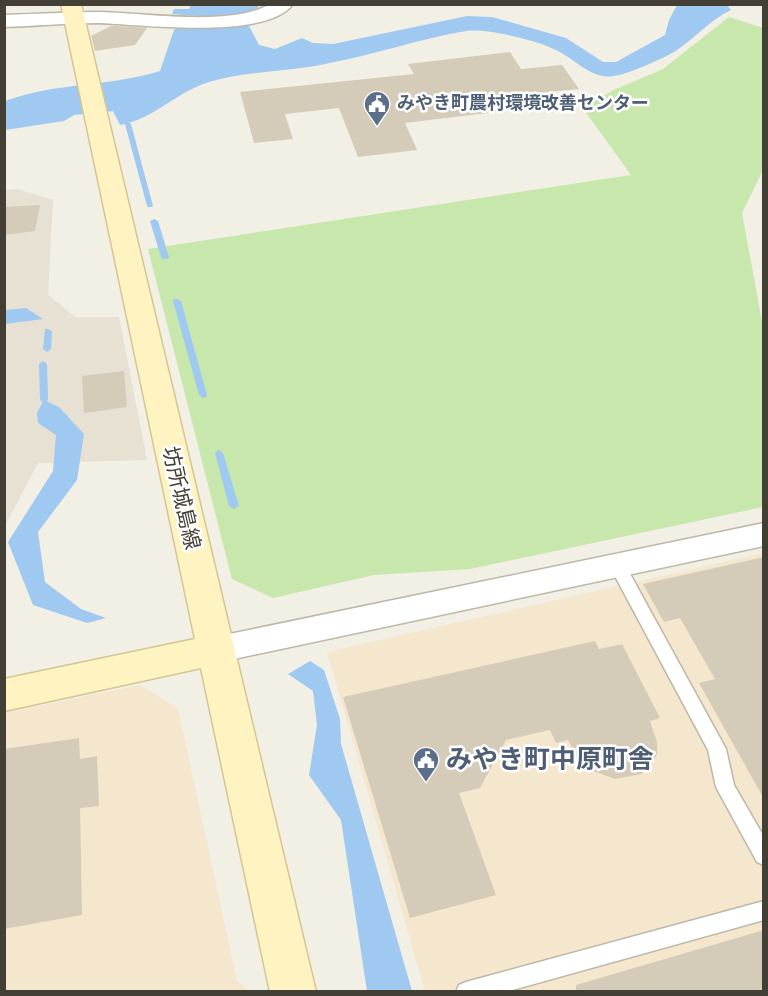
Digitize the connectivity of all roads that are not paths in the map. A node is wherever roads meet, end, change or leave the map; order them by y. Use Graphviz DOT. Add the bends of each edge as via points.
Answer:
graph roads {
  1 [pos="284,4"];
  2 [pos="72,11"];
  3 [pos="160,12"];
  4 [pos="4,21"];
  5 [pos="764,534"];
  6 [pos="617,565"];
  7 [pos="215,650"];
  8 [pos="4,694"];
  9 [pos="764,856"];
  10 [pos="764,910"];
  11 [pos="293,992"];
  12 [pos="466,992"];
  1 -- 3 [label="street" via="267,15 227,22"];
  2 -- 3 [label="street"];
  2 -- 4 [label="street"];
  2 -- 7 [label="main road, 坊所城島線"];
  5 -- 6 [label="street"];
  6 -- 7 [label="street"];
  6 -- 9 [label="lane" via="717,749 725,787"];
  7 -- 8 [label="main road"];
  7 -- 11 [label="main road, 坊所城島線"];
  10 -- 12 [label="lane"];
}
